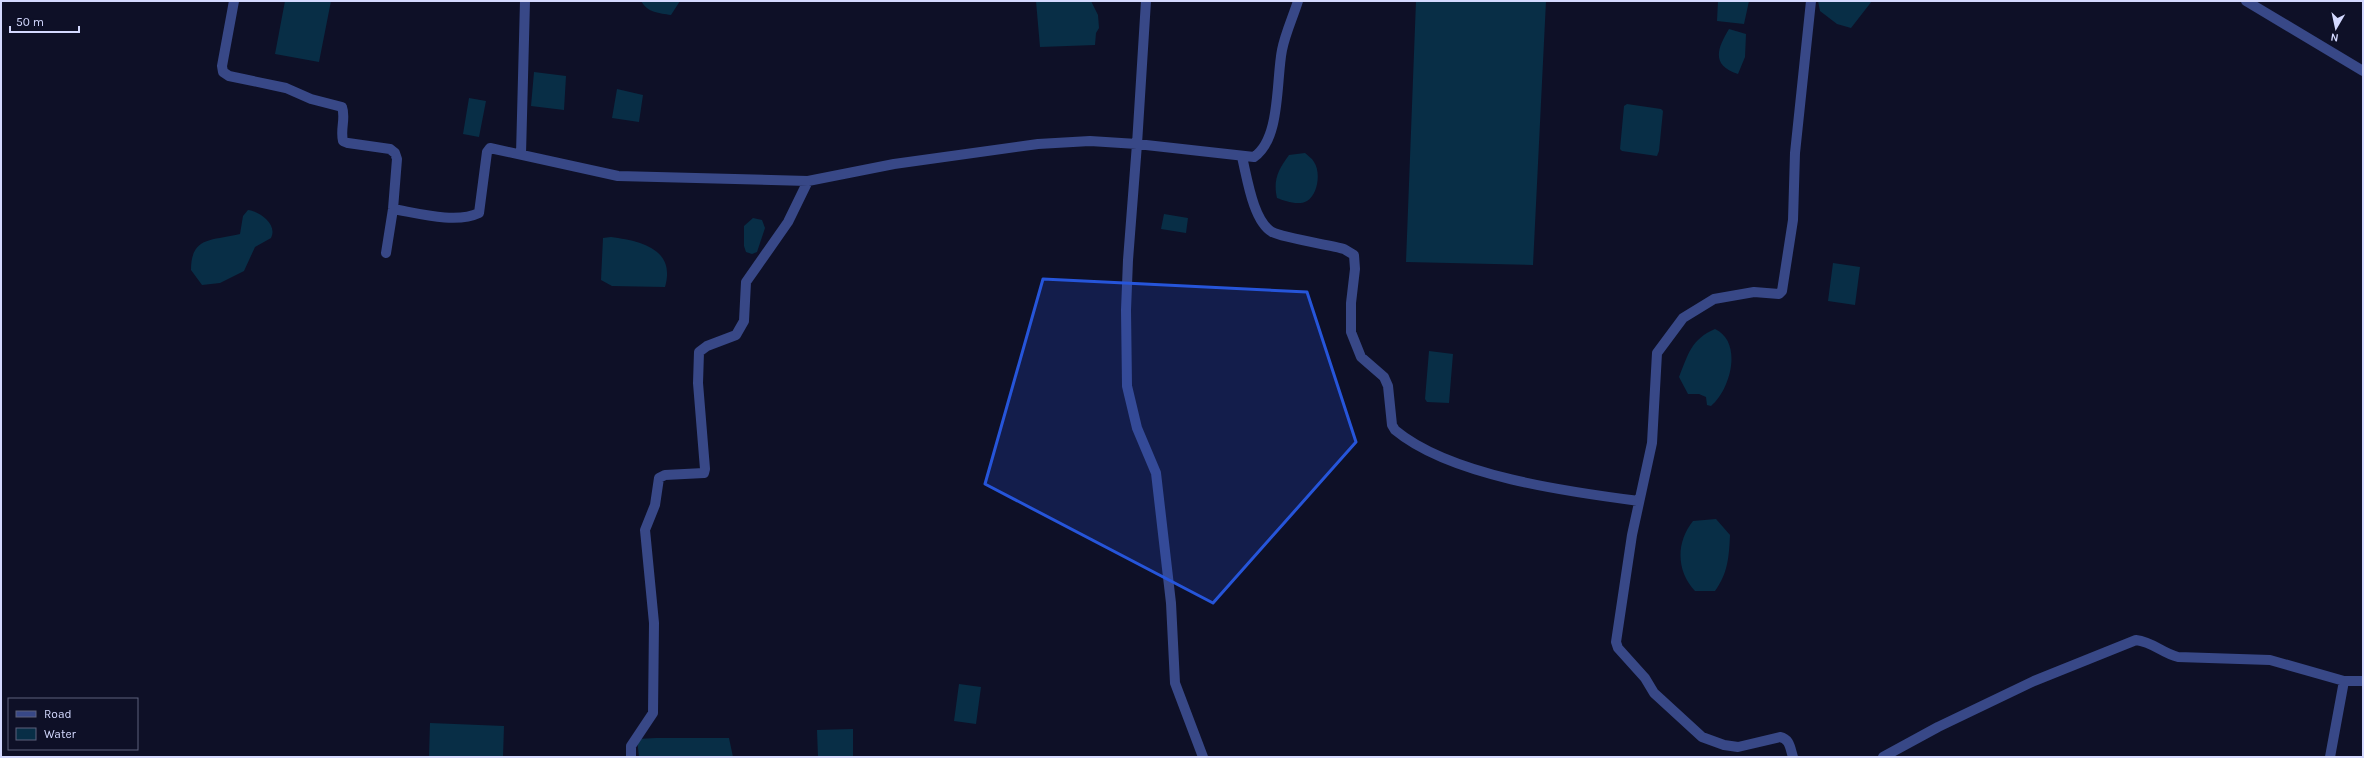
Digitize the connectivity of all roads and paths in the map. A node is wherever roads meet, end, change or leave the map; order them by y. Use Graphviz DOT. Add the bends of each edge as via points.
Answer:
graph roads {
  1 [pos="234,1"];
  2 [pos="525,1"];
  3 [pos="1146,1"];
  4 [pos="1298,1"];
  5 [pos="1811,1"];
  6 [pos="2246,1"];
  7 [pos="2363,71"];
  8 [pos="1137,144"];
  9 [pos="521,154"];
  10 [pos="1242,157"];
  11 [pos="808,181"];
  12 [pos="394,209"];
  13 [pos="386,253"];
  14 [pos="1639,501"];
  15 [pos="2344,681"];
  16 [pos="2363,681"];
  17 [pos="631,757"];
  18 [pos="1203,757"];
  19 [pos="1793,757"];
  20 [pos="1883,757"];
  21 [pos="2330,757"];
  1 -- 12 [label="street" via="223,72 229,76 286,88 311,99 342,107 343,141 390,149 395,153 397,159"];
  2 -- 9 [label="street"];
  3 -- 8 [label="street"];
  4 -- 10 [label="street" via="1282,50 1279,84 1268,140 1263,151 1254,157"];
  5 -- 14 [label="street" via="1795,153 1793,220 1782,291 1774,295 1754,292 1714,299 1683,318 1663,343 1657,353 1652,443"];
  6 -- 7 [label="street"];
  8 -- 10 [label="street"];
  8 -- 11 [label="street" via="1090,141 1038,144 894,164"];
  8 -- 18 [label="street" via="1128,260 1127,386 1137,428 1156,473 1171,603 1175,683"];
  9 -- 11 [label="street" via="618,176"];
  9 -- 12 [label="street" via="490,148 487,152 480,210 475,215 441,217"];
  10 -- 14 [label="street" via="1257,214 1273,233 1344,249 1354,255 1351,332 1361,357 1384,377 1388,386 1392,425 1395,430 1455,463 1485,472 1586,494"];
  11 -- 17 [label="street" via="788,222 746,282 744,321 736,335 707,346 699,352 698,383 704,473 665,475 659,478 655,505 646,530 654,623 653,713 631,746"];
  12 -- 13 [label="street"];
  14 -- 19 [label="street" via="1616,636 1618,648 1645,678 1654,693 1702,737 1738,747 1785,738"];
  15 -- 16 [label="street"];
  15 -- 20 [label="street" via="2270,660 2178,657 2165,654 2151,643 2136,640 2034,681 1890,751"];
  15 -- 21 [label="street"];
}
